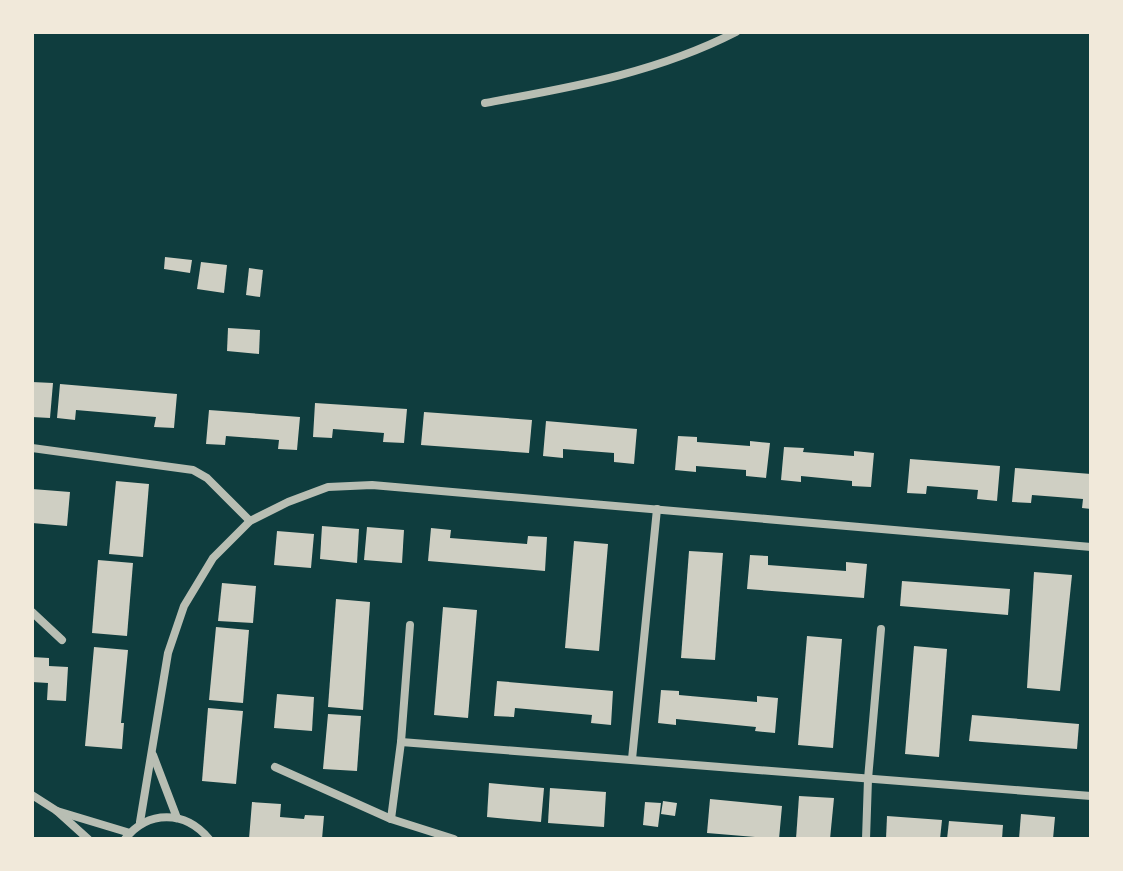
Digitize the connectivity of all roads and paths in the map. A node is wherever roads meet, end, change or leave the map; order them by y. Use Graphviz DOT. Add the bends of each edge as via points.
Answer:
graph roads {
  1 [pos="736,32"];
  2 [pos="485,103"];
  3 [pos="32,448"];
  4 [pos="657,509"];
  5 [pos="250,521"];
  6 [pos="1091,547"];
  7 [pos="32,612"];
  8 [pos="410,625"];
  9 [pos="881,629"];
  10 [pos="62,640"];
  11 [pos="401,742"];
  12 [pos="151,752"];
  13 [pos="632,759"];
  14 [pos="275,767"];
  15 [pos="868,779"];
  16 [pos="32,795"];
  17 [pos="1091,796"];
  18 [pos="57,811"];
  19 [pos="177,818"];
  20 [pos="391,819"];
  21 [pos="140,822"];
  22 [pos="127,836"];
  23 [pos="88,839"];
  24 [pos="209,839"];
  25 [pos="454,839"];
  26 [pos="866,839"];
  1 -- 2 [label="street" via="650,68"];
  3 -- 5 [label="street" via="193,470"];
  4 -- 5 [label="street" via="372,485 328,487"];
  4 -- 6 [label="street"];
  4 -- 13 [label="street"];
  5 -- 12 [label="street" via="213,558 184,606 168,653"];
  7 -- 10 [label="street"];
  8 -- 11 [label="street"];
  9 -- 15 [label="street"];
  11 -- 13 [label="street"];
  11 -- 20 [label="street"];
  12 -- 19 [label="street"];
  12 -- 21 [label="street"];
  13 -- 15 [label="street"];
  14 -- 20 [label="street"];
  15 -- 17 [label="street"];
  15 -- 26 [label="street"];
  16 -- 18 [label="street"];
  18 -- 22 [label="street"];
  18 -- 23 [label="street"];
  19 -- 21 [label="street"];
  19 -- 24 [label="street"];
  20 -- 25 [label="street"];
  21 -- 22 [label="street"];
}
